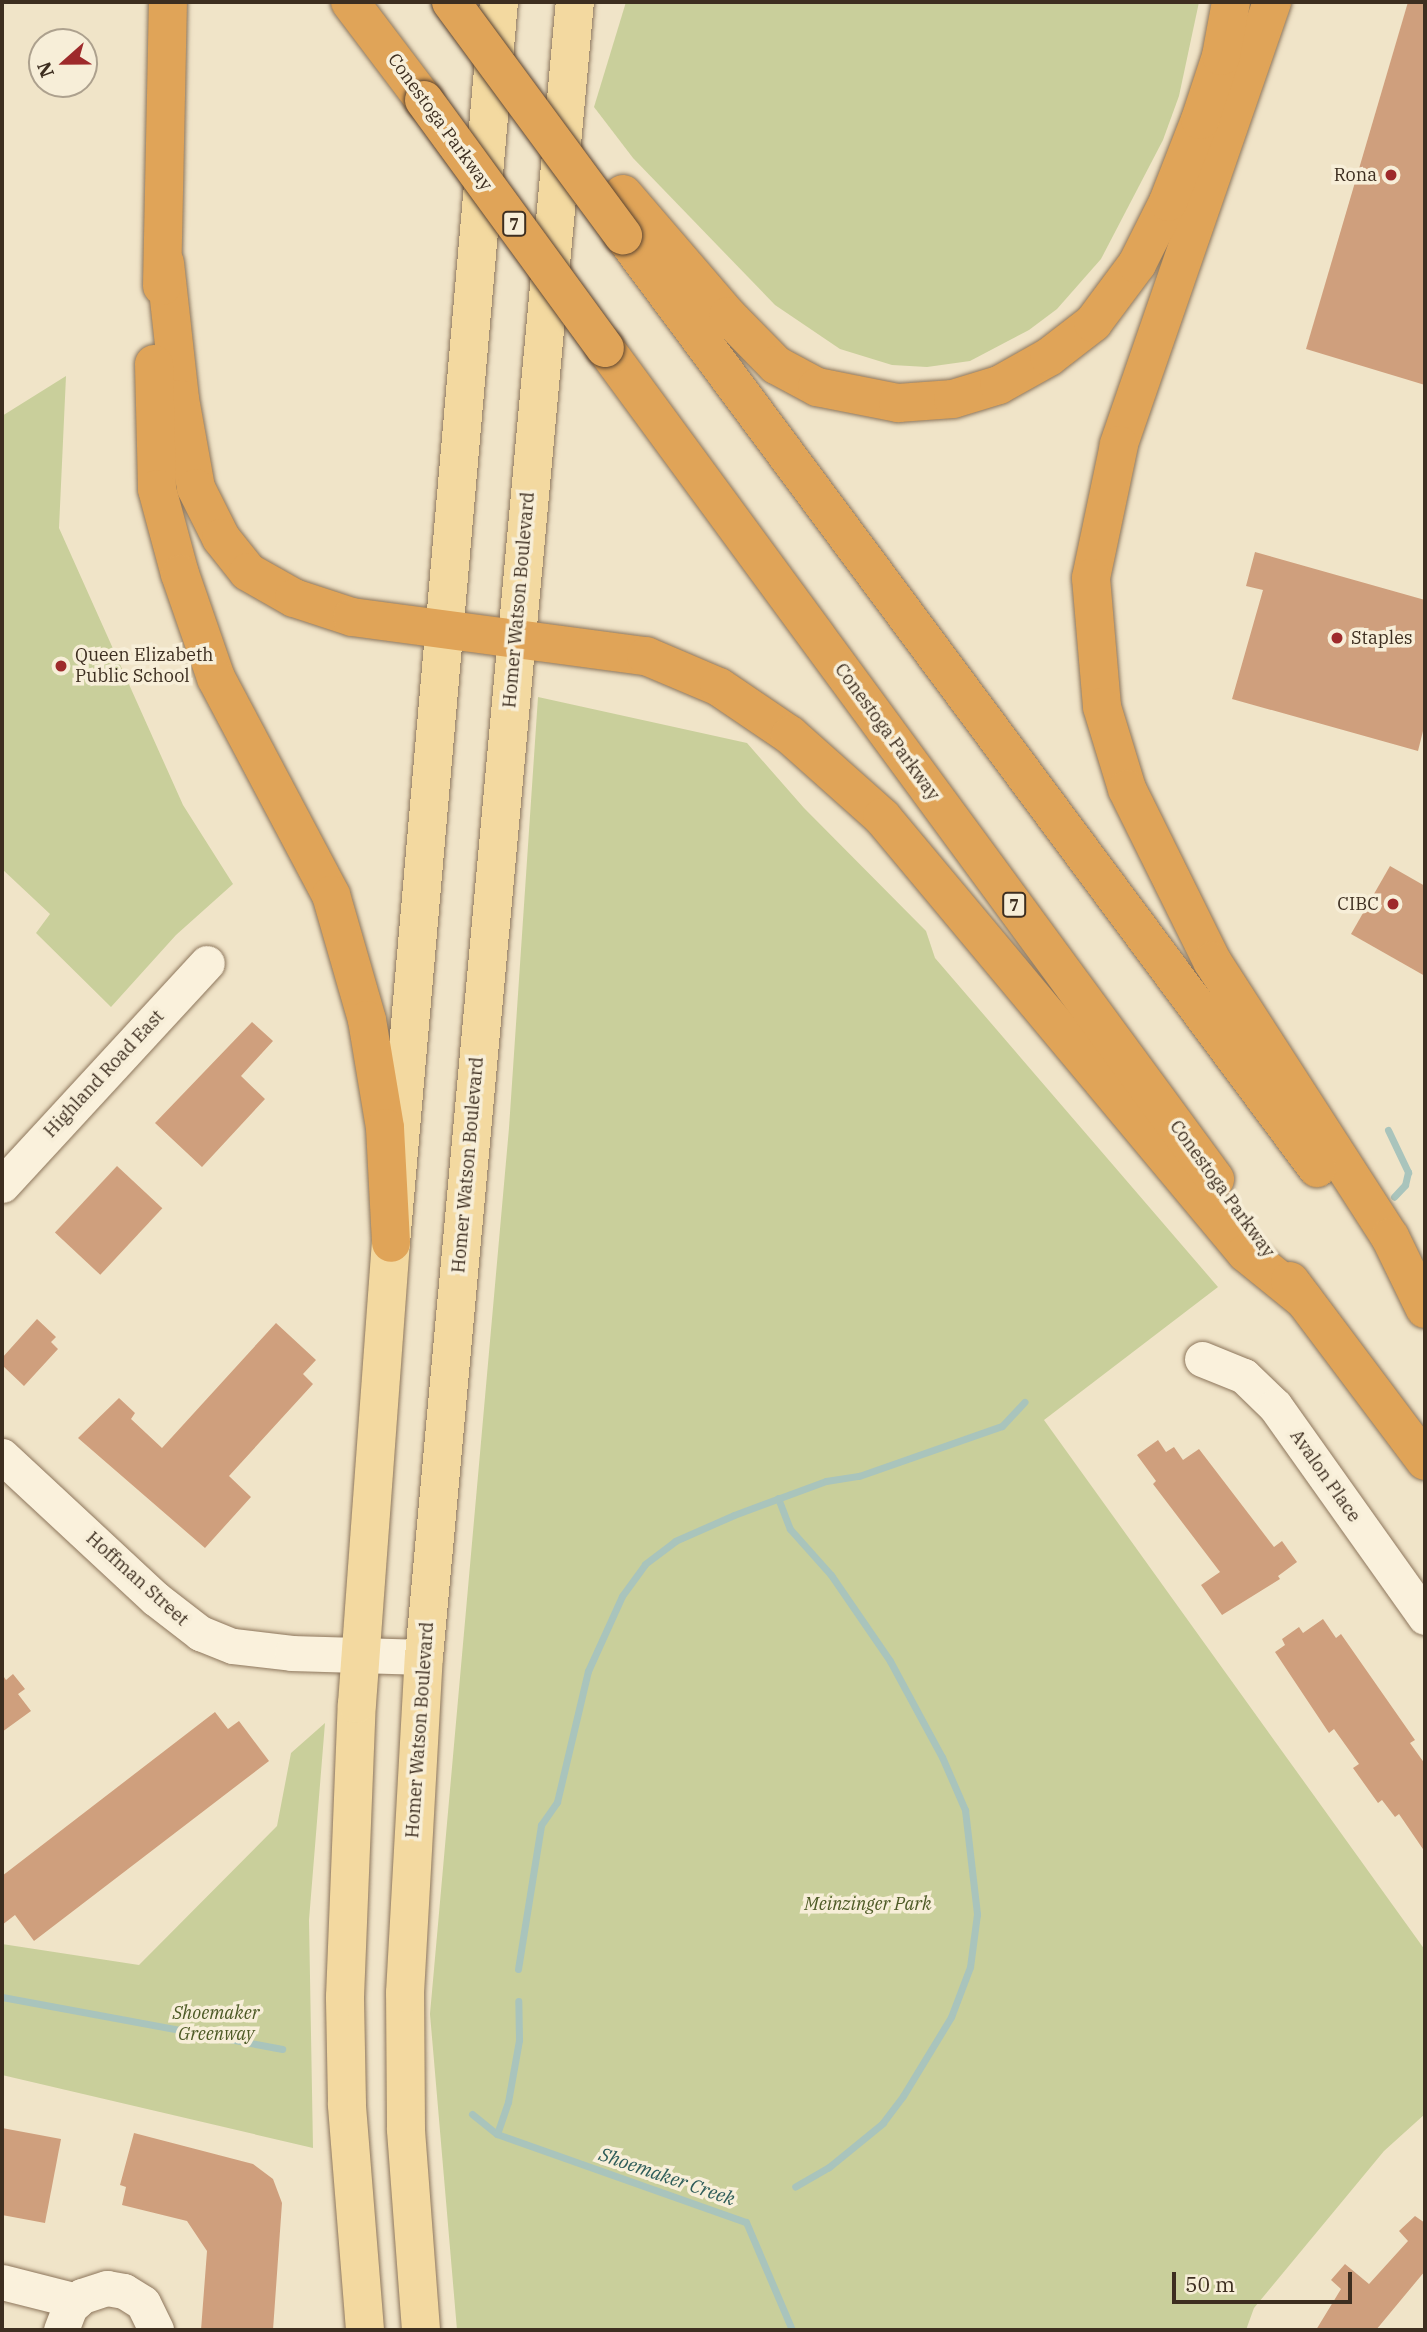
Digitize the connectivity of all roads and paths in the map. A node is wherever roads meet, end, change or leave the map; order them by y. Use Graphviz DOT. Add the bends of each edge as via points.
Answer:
graph roads {
  1 [pos="168,2"];
  2 [pos="350,2"];
  3 [pos="451,2"];
  4 [pos="499,2"];
  5 [pos="1231,2"];
  6 [pos="1272,2"];
  7 [pos="577,6"];
  8 [pos="513,85"];
  9 [pos="165,263"];
  10 [pos="448,626"];
  11 [pos="514,657"];
  12 [pos="206,963"];
  13 [pos="2,1185"];
  14 [pos="391,1243"];
  15 [pos="1304,1300"];
  16 [pos="1425,1311"];
  17 [pos="1202,1359"];
  18 [pos="2,1456"];
  19 [pos="1425,1461"];
  20 [pos="1425,1617"];
  21 [pos="361,1656"];
  22 [pos="424,1657"];
  23 [pos="2,2282"];
  24 [pos="69,2316"];
  25 [pos="156,2330"];
  26 [pos="365,2330"];
  27 [pos="421,2330"];
  1 -- 9 [label="highway"];
  2 -- 15 [label="highway, Conestoga Parkway / 7, bridge"];
  3 -- 8 [label="highway, bridge"];
  4 -- 10 [label="main road"];
  5 -- 8 [label="highway" via="1221,56 1200,120 1168,202 1137,264 1093,323 1049,357 953,399 898,403 817,387 776,365 728,316 554,113"];
  6 -- 16 [label="highway" via="1119,445 1091,578 1102,707 1127,789 1212,961 1390,1237"];
  7 -- 11 [label="main road, Homer Watson Boulevard"];
  8 -- 16 [label="highway, bridge"];
  9 -- 10 [label="highway" via="180,399 196,488 221,538 248,572 294,598 352,617"];
  9 -- 14 [label="highway" via="154,347 157,489 216,678 331,895 368,1020 386,1128"];
  10 -- 11 [label="highway"];
  10 -- 14 [label="main road"];
  11 -- 15 [label="highway" via="646,656 719,687 790,735 883,817 1246,1253"];
  11 -- 22 [label="main road, Homer Watson Boulevard"];
  12 -- 13 [label="street, Highland Road East"];
  14 -- 21 [label="main road"];
  15 -- 19 [label="highway, Conestoga Parkway / 7"];
  17 -- 20 [label="street, Avalon Place" via="1244,1376 1275,1406"];
  18 -- 21 [label="street, Hoffman Street" via="156,1599 200,1633 233,1646"];
  21 -- 22 [label="street, Hoffman Street"];
  21 -- 26 [label="main road" via="345,1997 347,2104"];
  22 -- 27 [label="main road, Homer Watson Boulevard" via="405,1993 407,2129"];
  23 -- 24 [label="street"];
  24 -- 25 [label="street" via="97,2290 124,2291 143,2303"];
}
